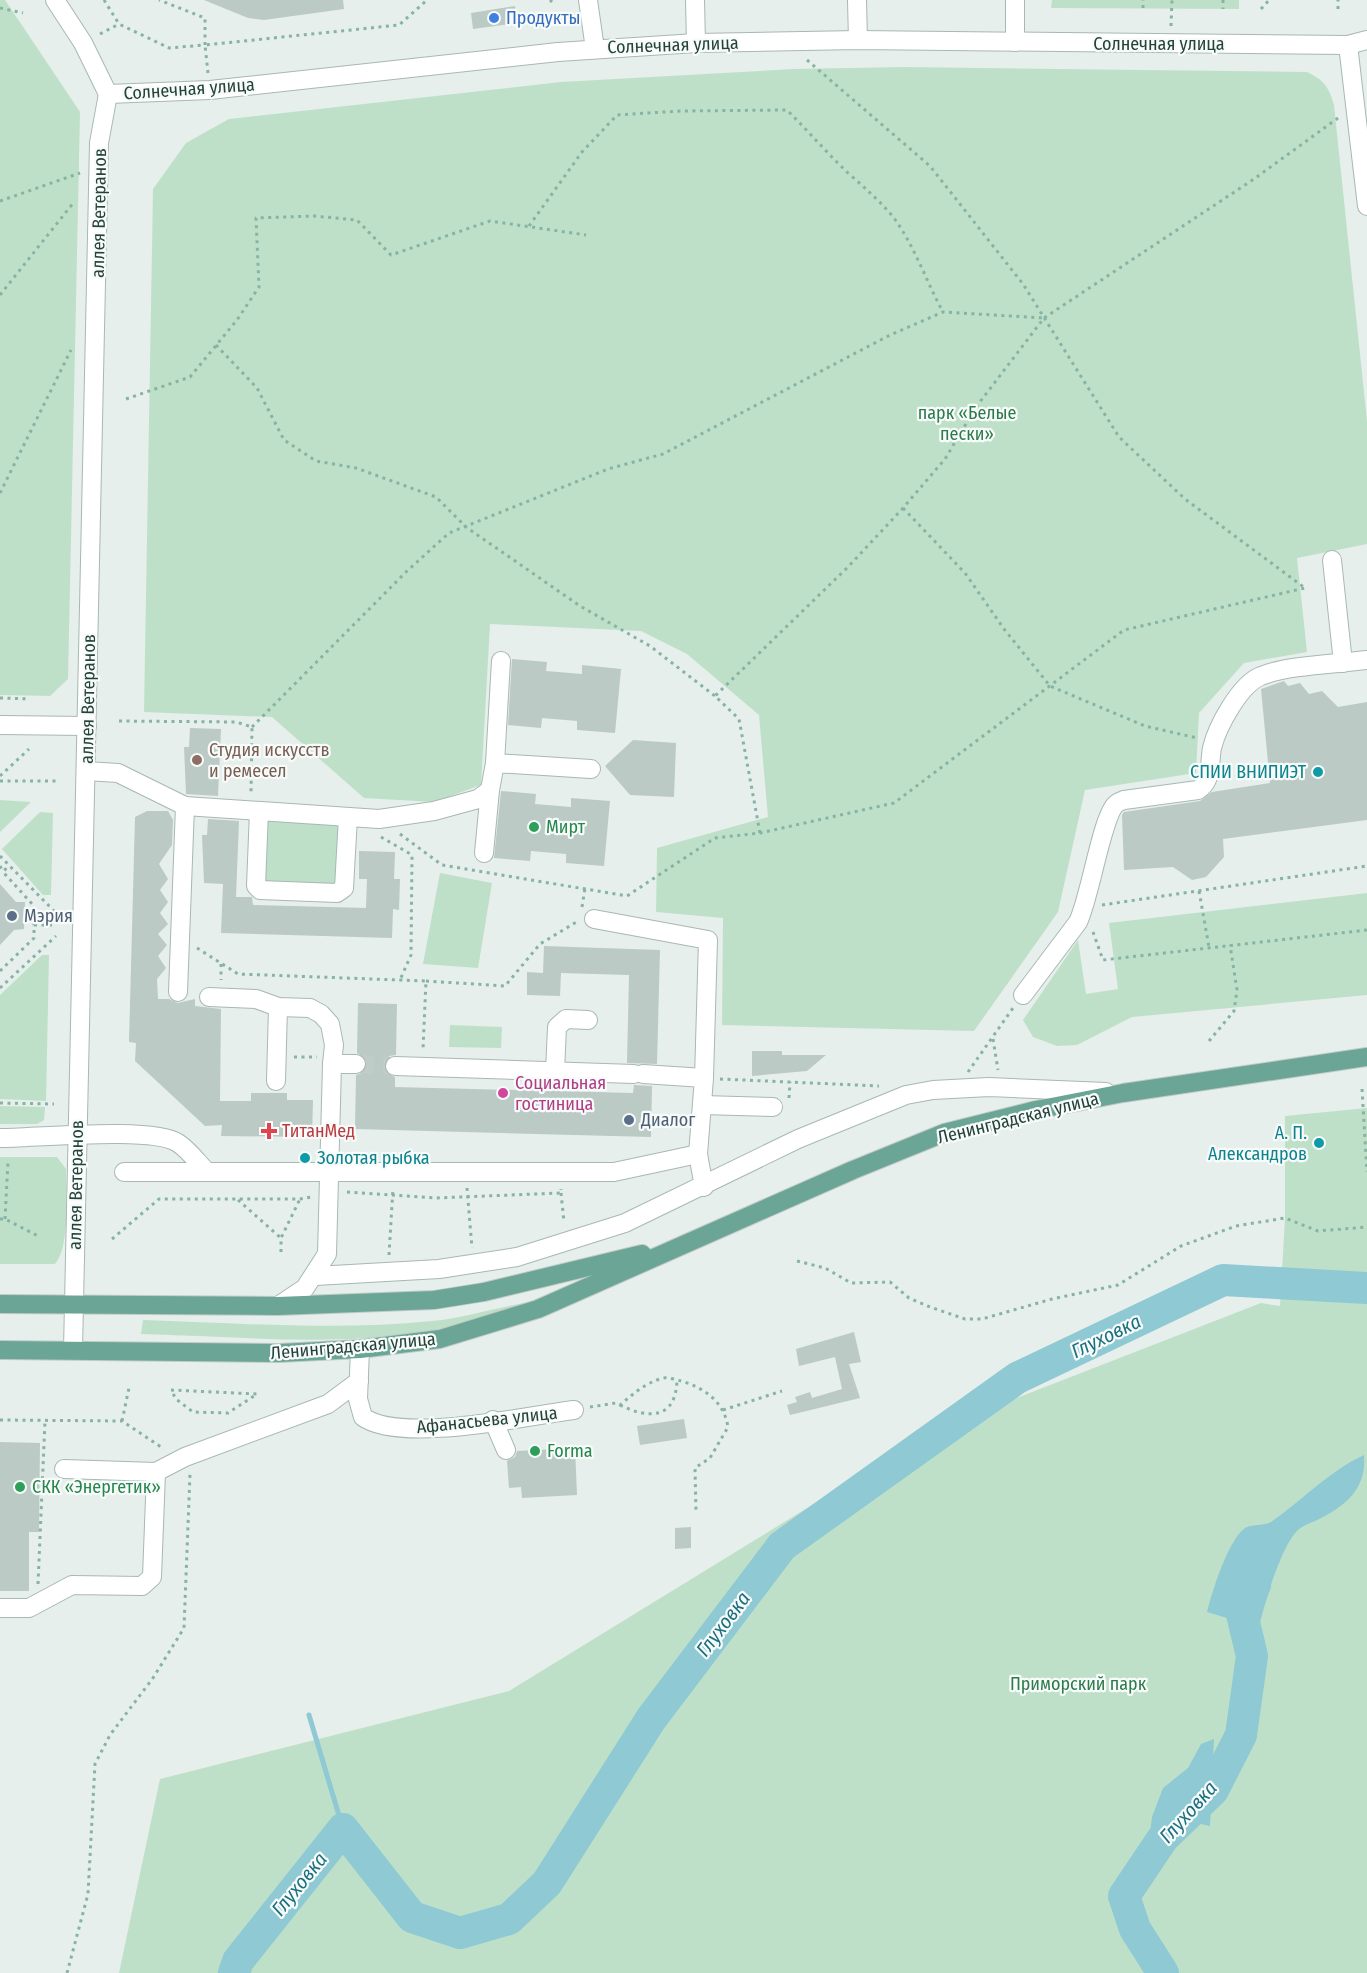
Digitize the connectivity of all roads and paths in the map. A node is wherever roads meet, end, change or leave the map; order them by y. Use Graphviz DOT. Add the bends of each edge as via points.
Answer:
graph roads {
  1 [pos="55,0"];
  2 [pos="104,0"];
  3 [pos="159,0"];
  4 [pos="427,0"];
  5 [pos="588,0"];
  6 [pos="694,0"];
  7 [pos="857,0"];
  8 [pos="1015,0"];
  9 [pos="1143,0"];
  10 [pos="1172,0"];
  11 [pos="1223,0"];
  12 [pos="1269,0"];
  13 [pos="1338,0"];
  14 [pos="0,8"];
  15 [pos="1143,8"];
  16 [pos="1223,9"];
  17 [pos="1261,9"];
  18 [pos="1338,9"];
  19 [pos="23,13"];
  20 [pos="119,24"];
  21 [pos="1171,28"];
  22 [pos="100,34"];
  23 [pos="858,40"];
  24 [pos="1367,40"];
  25 [pos="1015,42"];
  26 [pos="696,43"];
  27 [pos="205,45"];
  28 [pos="1348,45"];
  29 [pos="595,49"];
  30 [pos="807,60"];
  31 [pos="208,73"];
  32 [pos="108,94"];
  33 [pos="1338,118"];
  34 [pos="74,173"];
  35 [pos="0,201"];
  36 [pos="74,202"];
  37 [pos="1367,206"];
  38 [pos="529,226"];
  39 [pos="586,235"];
  40 [pos="0,295"];
  41 [pos="944,312"];
  42 [pos="1044,318"];
  43 [pos="216,345"];
  44 [pos="71,350"];
  45 [pos="126,399"];
  46 [pos="0,493"];
  47 [pos="903,508"];
  48 [pos="466,527"];
  49 [pos="1332,560"];
  50 [pos="1367,660"];
  51 [pos="501,661"];
  52 [pos="1343,663"];
  53 [pos="1050,686"];
  54 [pos="715,696"];
  55 [pos="0,698"];
  56 [pos="30,699"];
  57 [pos="119,721"];
  58 [pos="0,725"];
  59 [pos="87,726"];
  60 [pos="252,727"];
  61 [pos="1214,741"];
  62 [pos="29,749"];
  63 [pos="495,763"];
  64 [pos="591,769"];
  65 [pos="86,771"];
  66 [pos="0,776"];
  67 [pos="0,781"];
  68 [pos="58,781"];
  69 [pos="490,790"];
  70 [pos="185,806"];
  71 [pos="255,810"];
  72 [pos="348,817"];
  73 [pos="377,826"];
  74 [pos="760,833"];
  75 [pos="484,853"];
  76 [pos="0,856"];
  77 [pos="9,865"];
  78 [pos="0,866"];
  79 [pos="1367,866"];
  80 [pos="3,872"];
  81 [pos="585,888"];
  82 [pos="1199,891"];
  83 [pos="1085,908"];
  84 [pos="56,913"];
  85 [pos="585,916"];
  86 [pos="56,925"];
  87 [pos="34,926"];
  88 [pos="1367,930"];
  89 [pos="56,936"];
  90 [pos="191,944"];
  91 [pos="1230,945"];
  92 [pos="1209,948"];
  93 [pos="221,964"];
  94 [pos="0,971"];
  95 [pos="400,980"];
  96 [pos="426,981"];
  97 [pos="1,985"];
  98 [pos="178,992"];
  99 [pos="215,993"];
  100 [pos="1023,995"];
  101 [pos="278,1007"];
  102 [pos="588,1020"];
  103 [pos="992,1037"];
  104 [pos="1209,1041"];
  105 [pos="289,1057"];
  106 [pos="307,1057"];
  107 [pos="1367,1057"];
  108 [pos="332,1064"];
  109 [pos="357,1064"];
  110 [pos="395,1066"];
  111 [pos="422,1066"];
  112 [pos="998,1070"];
  113 [pos="555,1071"];
  114 [pos="968,1072"];
  115 [pos="704,1078"];
  116 [pos="276,1081"];
  117 [pos="886,1086"];
  118 [pos="1362,1089"];
  119 [pos="1123,1093"];
  120 [pos="0,1103"];
  121 [pos="54,1104"];
  122 [pos="702,1105"];
  123 [pos="773,1107"];
  124 [pos="78,1134"];
  125 [pos="0,1138"];
  126 [pos="698,1154"];
  127 [pos="8,1161"];
  128 [pos="124,1172"];
  129 [pos="207,1172"];
  130 [pos="1367,1172"];
  131 [pos="330,1173"];
  132 [pos="561,1186"];
  133 [pos="704,1187"];
  134 [pos="467,1189"];
  135 [pos="393,1190"];
  136 [pos="0,1192"];
  137 [pos="7,1192"];
  138 [pos="344,1192"];
  139 [pos="561,1193"];
  140 [pos="392,1196"];
  141 [pos="468,1196"];
  142 [pos="310,1197"];
  143 [pos="237,1199"];
  144 [pos="300,1199"];
  145 [pos="0,1219"];
  146 [pos="5,1219"];
  147 [pos="564,1222"];
  148 [pos="1367,1227"];
  149 [pos="38,1236"];
  150 [pos="281,1238"];
  151 [pos="112,1239"];
  152 [pos="687,1243"];
  153 [pos="472,1250"];
  154 [pos="281,1252"];
  155 [pos="389,1255"];
  156 [pos="797,1261"];
  157 [pos="315,1276"];
  158 [pos="529,1281"];
  159 [pos="0,1304"];
  160 [pos="74,1305"];
  161 [pos="278,1306"];
  162 [pos="538,1309"];
  163 [pos="360,1349"];
  164 [pos="0,1350"];
  165 [pos="73,1350"];
  166 [pos="677,1380"];
  167 [pos="358,1381"];
  168 [pos="129,1388"];
  169 [pos="782,1391"];
  170 [pos="257,1394"];
  171 [pos="620,1406"];
  172 [pos="574,1410"];
  173 [pos="723,1410"];
  174 [pos="0,1420"];
  175 [pos="493,1420"];
  176 [pos="45,1421"];
  177 [pos="122,1421"];
  178 [pos="506,1450"];
  179 [pos="185,1466"];
  180 [pos="64,1469"];
  181 [pos="156,1472"];
  182 [pos="696,1513"];
  183 [pos="38,1604"];
  184 [pos="0,1608"];
  185 [pos="67,1973"];
  1 -- 32 [label="street, Солнечная улица" via="84,43"];
  2 -- 20 [label="path"];
  3 -- 27 [label="path" via="205,18"];
  4 -- 27 [label="path" via="399,25"];
  5 -- 29 [label="street"];
  6 -- 26 [label="street"];
  7 -- 23 [label="street"];
  8 -- 25 [label="street"];
  9 -- 15 [label="path"];
  10 -- 21 [label="path"];
  11 -- 16 [label="path"];
  12 -- 17 [label="path"];
  13 -- 18 [label="path"];
  14 -- 19 [label="path"];
  20 -- 22 [label="path"];
  20 -- 27 [label="path" via="169,48"];
  23 -- 25 [label="street, Солнечная улица"];
  23 -- 26 [label="street, Солнечная улица"];
  24 -- 28 [label="street, Солнечная улица"];
  25 -- 28 [label="street, Солнечная улица"];
  26 -- 29 [label="street, Солнечная улица"];
  27 -- 31 [label="path"];
  28 -- 37 [label="street"];
  29 -- 32 [label="street, Солнечная улица" via="210,90"];
  30 -- 42 [label="path" via="930,166 1023,284"];
  32 -- 59 [label="street, аллея Ветеранов" via="99,142"];
  33 -- 42 [label="path" via="1254,179"];
  34 -- 35 [label="path"];
  36 -- 40 [label="path"];
  38 -- 39 [label="path"];
  38 -- 41 [label="path" via="582,152 617,116 787,110 894,219 913,247"];
  38 -- 43 [label="path" via="490,221 391,255 357,220 314,216 256,218 259,287"];
  41 -- 42 [label="path"];
  41 -- 48 [label="path" via="890,335 663,454 608,469"];
  42 -- 47 [label="path" via="976,406 945,459"];
  42 -- 53 [label="path" via="1119,437 1185,499 1305,588 1124,630"];
  43 -- 45 [label="path" via="189,377"];
  43 -- 48 [label="path" via="257,388 284,440 316,461 356,468 436,497"];
  44 -- 46 [label="path"];
  47 -- 53 [label="path" via="965,573"];
  47 -- 54 [label="path"];
  48 -- 54 [label="path" via="580,606 650,646"];
  48 -- 60 [label="path" via="449,533 407,571"];
  49 -- 52 [label="street"];
  50 -- 52 [label="street"];
  51 -- 63 [label="street"];
  52 -- 61 [label="street" via="1259,676 1229,709"];
  53 -- 61 [label="path" via="1145,726"];
  53 -- 74 [label="path" via="894,803"];
  54 -- 74 [label="path" via="739,719"];
  55 -- 56 [label="path"];
  57 -- 60 [label="path" via="236,722"];
  58 -- 59 [label="street"];
  59 -- 65 [label="street, аллея Ветеранов"];
  60 -- 71 [label="path"];
  61 -- 83 [label="street" via="1209,777 1198,790 1116,804 1107,821"];
  62 -- 66 [label="path"];
  63 -- 64 [label="street"];
  63 -- 69 [label="street"];
  65 -- 70 [label="street" via="118,773"];
  65 -- 124 [label="street, аллея Ветеранов"];
  67 -- 68 [label="path"];
  69 -- 73 [label="street" via="478,799"];
  69 -- 75 [label="street"];
  70 -- 71 [label="street"];
  70 -- 98 [label="street"];
  71 -- 72 [label="street"];
  71 -- 72 [label="street" via="256,886 260,890 338,892 344,888"];
  72 -- 73 [label="street"];
  73 -- 81 [label="path" via="442,865"];
  73 -- 95 [label="path" via="412,855 411,955"];
  74 -- 81 [label="path" via="715,838 627,896"];
  76 -- 77 [label="path"];
  77 -- 80 [label="path"];
  77 -- 84 [label="path"];
  78 -- 80 [label="path"];
  79 -- 82 [label="path"];
  80 -- 87 [label="path" via="34,906"];
  81 -- 85 [label="path"];
  82 -- 83 [label="path"];
  82 -- 92 [label="path"];
  83 -- 92 [label="path" via="1103,960"];
  83 -- 100 [label="street"];
  85 -- 96 [label="path" via="540,944 505,986"];
  85 -- 115 [label="street" via="708,940"];
  86 -- 87 [label="path"];
  87 -- 94 [label="path" via="34,938"];
  88 -- 91 [label="path"];
  89 -- 97 [label="path"];
  90 -- 93 [label="path"];
  91 -- 92 [label="path"];
  91 -- 104 [label="path" via="1237,990 1234,1011"];
  93 -- 95 [label="path" via="238,974"];
  93 -- 99 [label="path"];
  95 -- 96 [label="path"];
  96 -- 111 [label="path"];
  99 -- 101 [label="street" via="256,999"];
  100 -- 103 [label="path"];
  101 -- 108 [label="street" via="310,1008 321,1014 330,1024"];
  101 -- 116 [label="street"];
  102 -- 113 [label="street" via="566,1019 557,1027"];
  103 -- 112 [label="path"];
  103 -- 114 [label="path"];
  105 -- 106 [label="path"];
  107 -- 119 [label="main road, Ленинградская улица"];
  108 -- 109 [label="street"];
  108 -- 131 [label="street"];
  110 -- 111 [label="street"];
  111 -- 113 [label="street"];
  113 -- 115 [label="street"];
  115 -- 117 [label="path"];
  115 -- 122 [label="street"];
  118 -- 130 [label="path"];
  119 -- 133 [label="street" via="989,1087 906,1095 798,1139"];
  119 -- 152 [label="main road, Ленинградская улица" via="944,1133"];
  120 -- 121 [label="path"];
  122 -- 123 [label="street"];
  122 -- 126 [label="street"];
  124 -- 125 [label="street"];
  124 -- 129 [label="street" via="163,1137 178,1142"];
  124 -- 160 [label="street, аллея Ветеранов"];
  126 -- 131 [label="street" via="614,1172"];
  126 -- 133 [label="street"];
  127 -- 137 [label="path"];
  128 -- 129 [label="street"];
  129 -- 131 [label="street"];
  131 -- 157 [label="street" via="327,1254"];
  132 -- 139 [label="path"];
  133 -- 157 [label="street" via="625,1223 517,1257 439,1269"];
  134 -- 141 [label="path"];
  135 -- 140 [label="path"];
  136 -- 137 [label="path"];
  137 -- 146 [label="path"];
  138 -- 140 [label="path"];
  139 -- 141 [label="path"];
  139 -- 147 [label="path"];
  140 -- 141 [label="path"];
  140 -- 155 [label="path"];
  141 -- 153 [label="path"];
  142 -- 144 [label="path"];
  143 -- 144 [label="path"];
  143 -- 150 [label="path"];
  143 -- 151 [label="path" via="159,1199"];
  144 -- 150 [label="path"];
  145 -- 146 [label="path"];
  146 -- 149 [label="path"];
  148 -- 156 [label="path" via="1318,1232 1285,1218 1236,1226 1181,1246 1118,1285 982,1319 965,1319 930,1307 909,1298 890,1282 851,1283 825,1268"];
  150 -- 154 [label="path"];
  152 -- 158 [label="main road, Ленинградская улица"];
  152 -- 162 [label="main road, Ленинградская улица"];
  157 -- 161 [label="street" via="294,1297"];
  158 -- 161 [label="main road, Ленинградская улица" via="434,1300"];
  158 -- 162 [label="main road" via="540,1293"];
  159 -- 160 [label="main road, Ленинградская улица"];
  160 -- 161 [label="main road, Ленинградская улица"];
  160 -- 165 [label="street, аллея Ветеранов"];
  162 -- 163 [label="main road, Ленинградская улица" via="483,1329 440,1339"];
  163 -- 165 [label="main road, Ленинградская улица" via="236,1353"];
  163 -- 167 [label="street, Афанасьева улица"];
  164 -- 165 [label="main road, Ленинградская улица"];
  166 -- 171 [label="path" via="666,1377 642,1386"];
  166 -- 171 [label="path" via="673,1401 666,1410 645,1415"];
  166 -- 173 [label="path" via="700,1387"];
  167 -- 175 [label="street, Афанасьева улица" via="363,1417 371,1423 403,1429"];
  167 -- 179 [label="street" via="328,1404"];
  168 -- 177 [label="path"];
  169 -- 173 [label="path"];
  170 -- 170 [label="path" via="228,1413 193,1412 176,1400 171,1390"];
  171 -- 172 [label="path" via="616,1403"];
  172 -- 175 [label="street, Афанасьева улица"];
  173 -- 182 [label="path" via="728,1427 710,1458 695,1468"];
  174 -- 176 [label="path"];
  175 -- 178 [label="street"];
  176 -- 177 [label="path"];
  176 -- 183 [label="path"];
  177 -- 179 [label="path"];
  179 -- 181 [label="street"];
  179 -- 185 [label="path" via="184,1628 110,1735 95,1764 88,1894"];
  180 -- 181 [label="street"];
  181 -- 183 [label="street" via="152,1577 142,1586 72,1585"];
  183 -- 184 [label="street" via="29,1608"];
}
